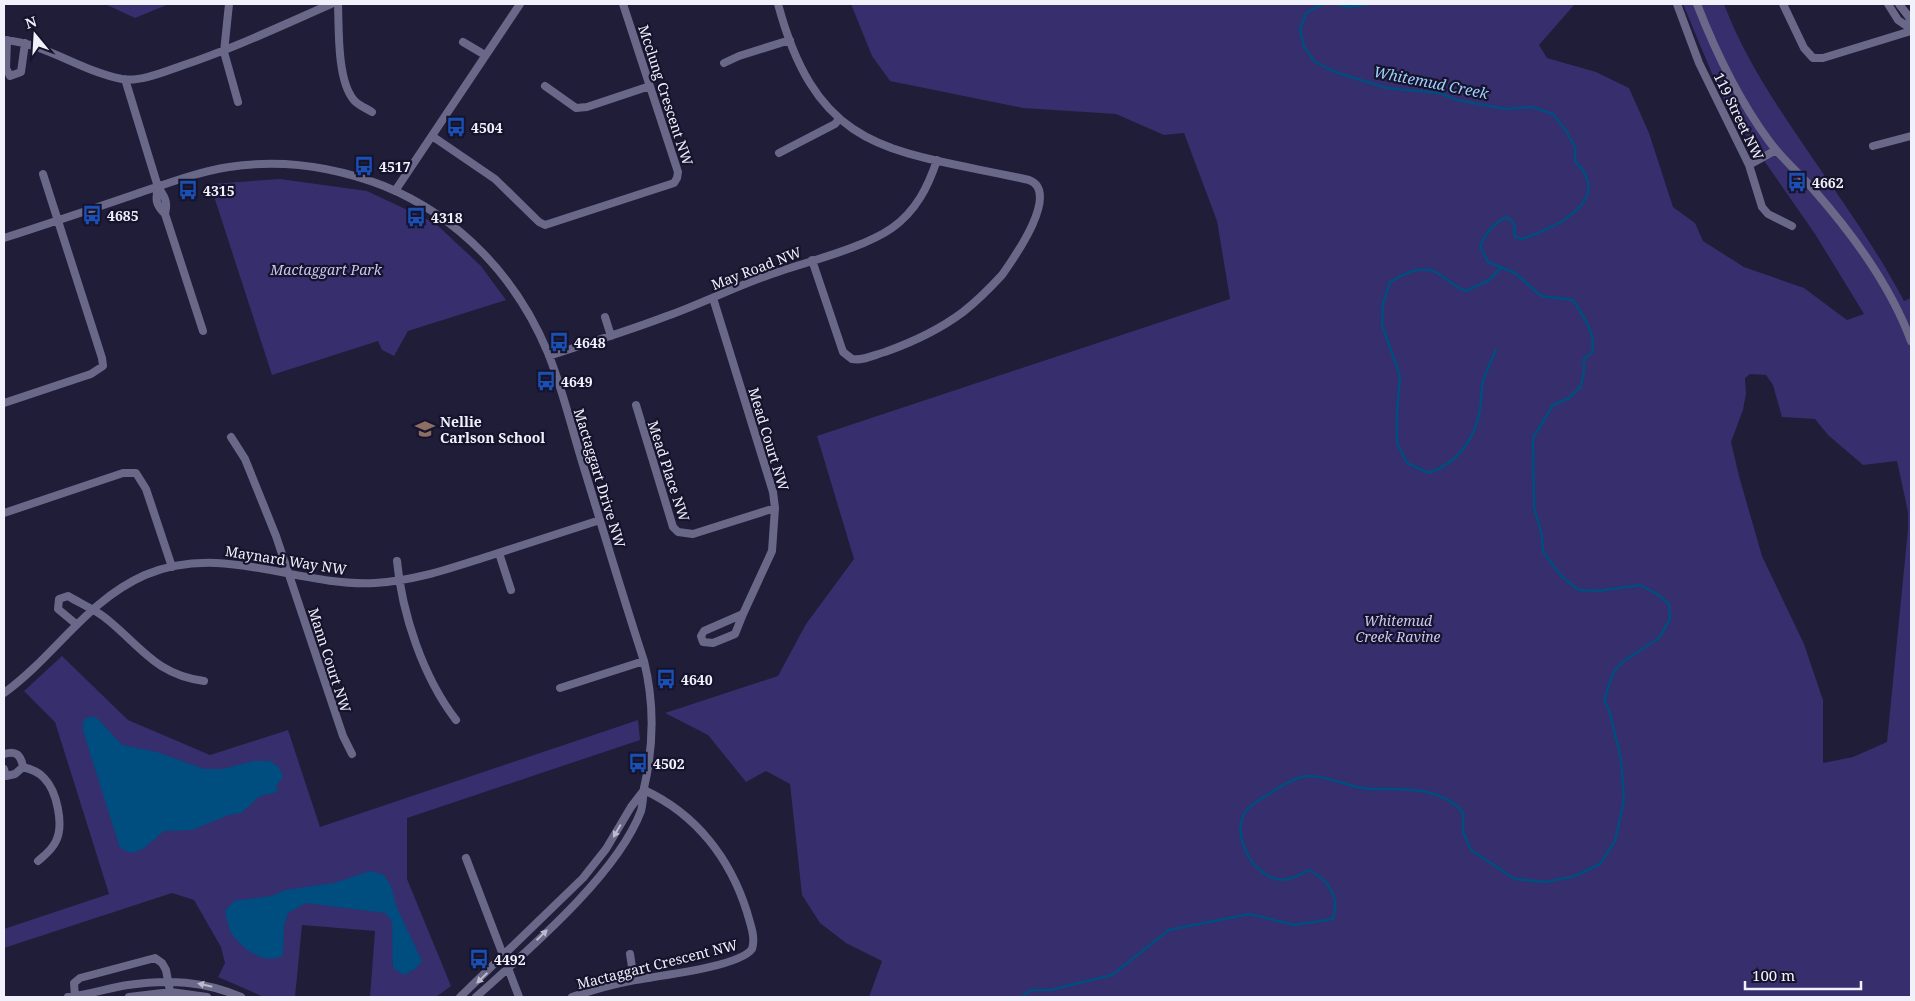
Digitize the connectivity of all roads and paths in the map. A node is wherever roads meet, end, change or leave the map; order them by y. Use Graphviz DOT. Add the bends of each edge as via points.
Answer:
graph roads {
  1 [pos="230,4"];
  2 [pos="331,4"];
  3 [pos="338,4"];
  4 [pos="520,4"];
  5 [pos="623,4"];
  6 [pos="778,4"];
  7 [pos="1677,4"];
  8 [pos="1697,4"];
  9 [pos="1784,4"];
  10 [pos="1888,4"];
  11 [pos="1899,4"];
  12 [pos="1911,28"];
  13 [pos="5,40"];
  14 [pos="790,40"];
  15 [pos="463,42"];
  16 [pos="25,43"];
  17 [pos="224,52"];
  18 [pos="485,55"];
  19 [pos="724,63"];
  20 [pos="125,79"];
  21 [pos="545,86"];
  22 [pos="650,86"];
  23 [pos="238,102"];
  24 [pos="372,112"];
  25 [pos="839,119"];
  26 [pos="432,136"];
  27 [pos="1911,136"];
  28 [pos="1873,146"];
  29 [pos="1776,150"];
  30 [pos="779,153"];
  31 [pos="937,160"];
  32 [pos="1749,165"];
  33 [pos="43,174"];
  34 [pos="158,187"];
  35 [pos="395,191"];
  36 [pos="57,221"];
  37 [pos="1792,226"];
  38 [pos="4,238"];
  39 [pos="812,260"];
  40 [pos="713,298"];
  41 [pos="605,317"];
  42 [pos="1909,330"];
  43 [pos="203,331"];
  44 [pos="611,336"];
  45 [pos="1911,341"];
  46 [pos="549,356"];
  47 [pos="4,403"];
  48 [pos="636,405"];
  49 [pos="231,437"];
  50 [pos="775,508"];
  51 [pos="4,513"];
  52 [pos="600,520"];
  53 [pos="499,553"];
  54 [pos="397,561"];
  55 [pos="172,567"];
  56 [pos="288,572"];
  57 [pos="399,581"];
  58 [pos="511,590"];
  59 [pos="91,609"];
  60 [pos="743,614"];
  61 [pos="76,624"];
  62 [pos="644,661"];
  63 [pos="204,681"];
  64 [pos="560,688"];
  65 [pos="4,692"];
  66 [pos="456,720"];
  67 [pos="4,754"];
  68 [pos="352,754"];
  69 [pos="24,767"];
  70 [pos="4,769"];
  71 [pos="644,790"];
  72 [pos="466,858"];
  73 [pos="38,861"];
  74 [pos="630,954"];
  75 [pos="502,958"];
  76 [pos="507,969"];
  77 [pos="634,980"];
  78 [pos="168,981"];
  79 [pos="171,995"];
  80 [pos="68,997"];
  81 [pos="75,997"];
  82 [pos="129,997"];
  83 [pos="207,997"];
  84 [pos="241,997"];
  85 [pos="460,997"];
  86 [pos="476,997"];
  87 [pos="519,997"];
  88 [pos="572,997"];
  1 -- 17 [label="street"];
  2 -- 17 [label="street"];
  3 -- 24 [label="street" via="339,53 346,82 351,97"];
  4 -- 18 [label="street"];
  5 -- 22 [label="street, Mcclung Crescent NW"];
  6 -- 14 [label="street"];
  7 -- 32 [label="street, 119 Street NW" via="1699,63"];
  8 -- 29 [label="street, 119 Street NW" via="1732,83"];
  9 -- 12 [label="street" via="1804,48 1813,58 1823,58"];
  10 -- 12 [label="street" via="1898,20"];
  11 -- 12 [label="street" via="1909,17"];
  13 -- 16 [label="street"];
  13 -- 16 [label="street" via="6,68 10,76 21,72"];
  14 -- 19 [label="street"];
  14 -- 25 [label="street" via="806,78"];
  15 -- 18 [label="street"];
  16 -- 20 [label="street" via="100,74"];
  17 -- 20 [label="street" via="159,74"];
  17 -- 23 [label="street"];
  18 -- 26 [label="street"];
  20 -- 34 [label="street"];
  21 -- 22 [label="street" via="576,108"];
  22 -- 26 [label="street, Mcclung Crescent NW" via="678,172 676,181 551,224 539,222 496,179"];
  25 -- 30 [label="street"];
  25 -- 31 [label="street" via="885,147"];
  26 -- 35 [label="street"];
  27 -- 28 [label="street"];
  29 -- 32 [label="street"];
  29 -- 42 [label="street, 119 Street NW" via="1848,231"];
  31 -- 39 [label="street, May Road NW" via="923,194 897,224 870,241"];
  31 -- 39 [label="street" via="1028,180 1037,185 1041,194 1036,215 1020,249 990,287 965,310 912,342 852,359 841,349"];
  32 -- 37 [label="street, 119 Street NW" via="1762,207 1768,214"];
  33 -- 36 [label="street"];
  34 -- 35 [label="street, Mactaggart Drive NW" via="228,167 278,164 335,171"];
  34 -- 36 [label="street, Mactaggart Drive NW"];
  34 -- 43 [label="street" via="157,205 165,214"];
  35 -- 46 [label="street, Mactaggart Drive NW" via="450,222 485,255 522,303"];
  36 -- 38 [label="street, Mactaggart Drive NW"];
  36 -- 47 [label="street" via="103,366 91,374"];
  39 -- 40 [label="street, May Road NW"];
  40 -- 44 [label="street, May Road NW"];
  40 -- 50 [label="street, Mead Court NW" via="773,492"];
  41 -- 44 [label="street"];
  42 -- 45 [label="street, 119 Street NW"];
  44 -- 46 [label="street, May Road NW"];
  46 -- 52 [label="street, Mactaggart Drive NW"];
  48 -- 50 [label="street, Mead Place NW" via="673,527 678,532 693,534"];
  49 -- 56 [label="street, Mann Court NW" via="245,459"];
  50 -- 60 [label="street, Mead Court NW" via="772,551"];
  51 -- 55 [label="street" via="123,473 136,473 146,489"];
  52 -- 53 [label="street, Maynard Way NW"];
  52 -- 62 [label="street, Mactaggart Drive NW"];
  53 -- 57 [label="street, Maynard Way NW" via="437,573"];
  53 -- 58 [label="street"];
  54 -- 57 [label="street"];
  55 -- 56 [label="street, Maynard Way NW" via="224,562"];
  55 -- 59 [label="street, Maynard Way NW" via="124,586"];
  56 -- 57 [label="street, Maynard Way NW" via="346,582"];
  56 -- 68 [label="street, Mann Court NW" via="343,736"];
  57 -- 66 [label="street" via="430,682"];
  59 -- 61 [label="street, Maynard Way NW"];
  59 -- 61 [label="street" via="68,596 59,598 58,608"];
  59 -- 63 [label="street" via="108,619 160,666 185,678"];
  60 -- 60 [label="street, Mead Court NW" via="704,631 701,636 703,642 713,643 735,634"];
  61 -- 65 [label="street, Maynard Way NW" via="31,670"];
  62 -- 64 [label="street"];
  62 -- 71 [label="street, Mactaggart Drive NW" via="653,729 651,760"];
  67 -- 69 [label="street" via="14,752"];
  69 -- 70 [label="street" via="6,776"];
  69 -- 73 [label="street" via="46,779 61,824 51,851"];
  71 -- 75 [label="street, Mactaggart Drive NW, one-way" via="583,878"];
  76 -- 71 [label="street, Mactaggart Drive NW, one-way" via="571,907 606,867 634,824"];
  71 -- 77 [label="street, Mactaggart Crescent NW" via="677,809 718,852 739,888 754,945 748,954 714,965"];
  72 -- 75 [label="street"];
  74 -- 77 [label="street"];
  75 -- 76 [label="street"];
  75 -- 85 [label="street, Mactaggart Drive NW, one-way"];
  76 -- 86 [label="street, Mactaggart Drive NW"];
  76 -- 87 [label="street"];
  77 -- 88 [label="street, Mactaggart Crescent NW"];
  78 -- 79 [label="street"];
  78 -- 81 [label="street" via="128,985"];
  78 -- 81 [label="street" via="162,963 150,958 80,978 74,983"];
  84 -- 78 [label="street, one-way" via="197,983"];
  79 -- 82 [label="street"];
  79 -- 83 [label="street"];
  80 -- 81 [label="street"];
}
